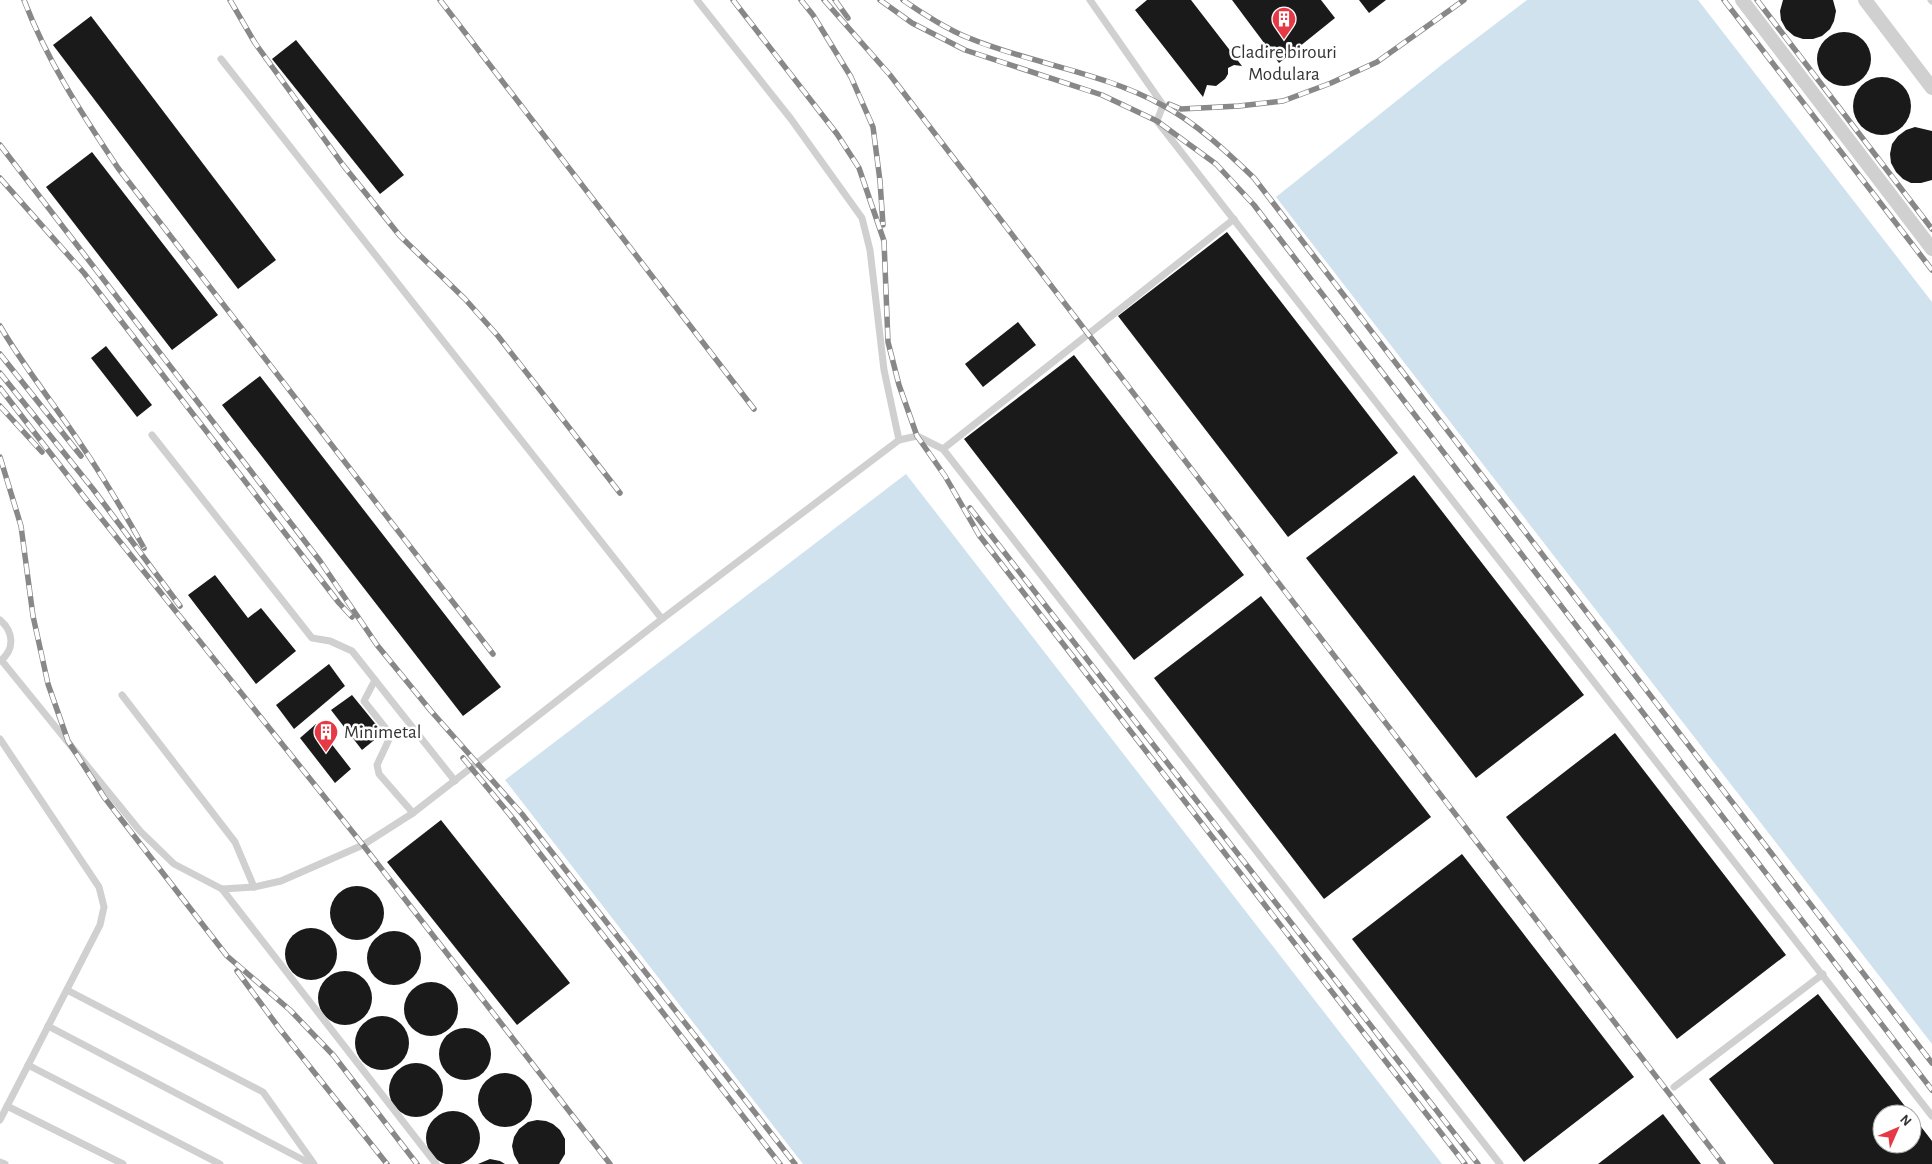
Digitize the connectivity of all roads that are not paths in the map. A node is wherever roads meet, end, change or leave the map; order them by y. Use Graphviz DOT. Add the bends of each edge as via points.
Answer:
graph roads {
  1 [pos="697,0"];
  2 [pos="1090,0"];
  3 [pos="1742,0"];
  4 [pos="1865,0"];
  5 [pos="221,59"];
  6 [pos="1932,88"];
  7 [pos="1234,219"];
  8 [pos="1932,249"];
  9 [pos="152,434"];
  10 [pos="899,440"];
  11 [pos="943,449"];
  12 [pos="0,620"];
  13 [pos="662,620"];
  14 [pos="1,661"];
  15 [pos="375,680"];
  16 [pos="122,695"];
  17 [pos="0,739"];
  18 [pos="455,781"];
  19 [pos="413,813"];
  20 [pos="254,887"];
  21 [pos="222,889"];
  22 [pos="1823,974"];
  23 [pos="66,990"];
  24 [pos="48,1026"];
  25 [pos="28,1065"];
  26 [pos="1674,1087"];
  27 [pos="7,1106"];
  28 [pos="1932,1116"];
  29 [pos="0,1120"];
  30 [pos="0,1162"];
  31 [pos="5,1164"];
  32 [pos="123,1164"];
  33 [pos="220,1164"];
  34 [pos="312,1164"];
  35 [pos="436,1164"];
  36 [pos="1500,1164"];
  1 -- 10 [label="lane" via="791,120 862,218 870,250 884,370"];
  2 -- 7 [label="lane" via="1163,105 1156,122"];
  3 -- 8 [label="street"];
  4 -- 6 [label="street"];
  5 -- 13 [label="lane"];
  7 -- 11 [label="lane"];
  7 -- 22 [label="lane"];
  9 -- 15 [label="lane" via="312,638 330,641 352,651"];
  10 -- 11 [label="lane" via="917,436"];
  10 -- 13 [label="lane"];
  11 -- 36 [label="lane"];
  12 -- 14 [label="lane" via="11,640 7,655"];
  13 -- 18 [label="lane"];
  14 -- 21 [label="lane" via="140,831 174,864"];
  15 -- 18 [label="lane"];
  15 -- 19 [label="lane" via="364,701 391,734 377,765 379,774"];
  16 -- 20 [label="lane" via="235,842"];
  17 -- 23 [label="lane" via="99,887 104,907 100,925"];
  18 -- 19 [label="lane"];
  19 -- 20 [label="lane" via="364,845 281,881"];
  20 -- 21 [label="lane"];
  21 -- 35 [label="lane"];
  22 -- 26 [label="lane"];
  22 -- 28 [label="lane"];
  23 -- 24 [label="lane"];
  23 -- 34 [label="lane" via="263,1092"];
  24 -- 25 [label="lane"];
  24 -- 34 [label="lane"];
  25 -- 27 [label="lane"];
  25 -- 33 [label="lane"];
  27 -- 29 [label="lane"];
  27 -- 32 [label="lane"];
  30 -- 31 [label="lane"];
}
